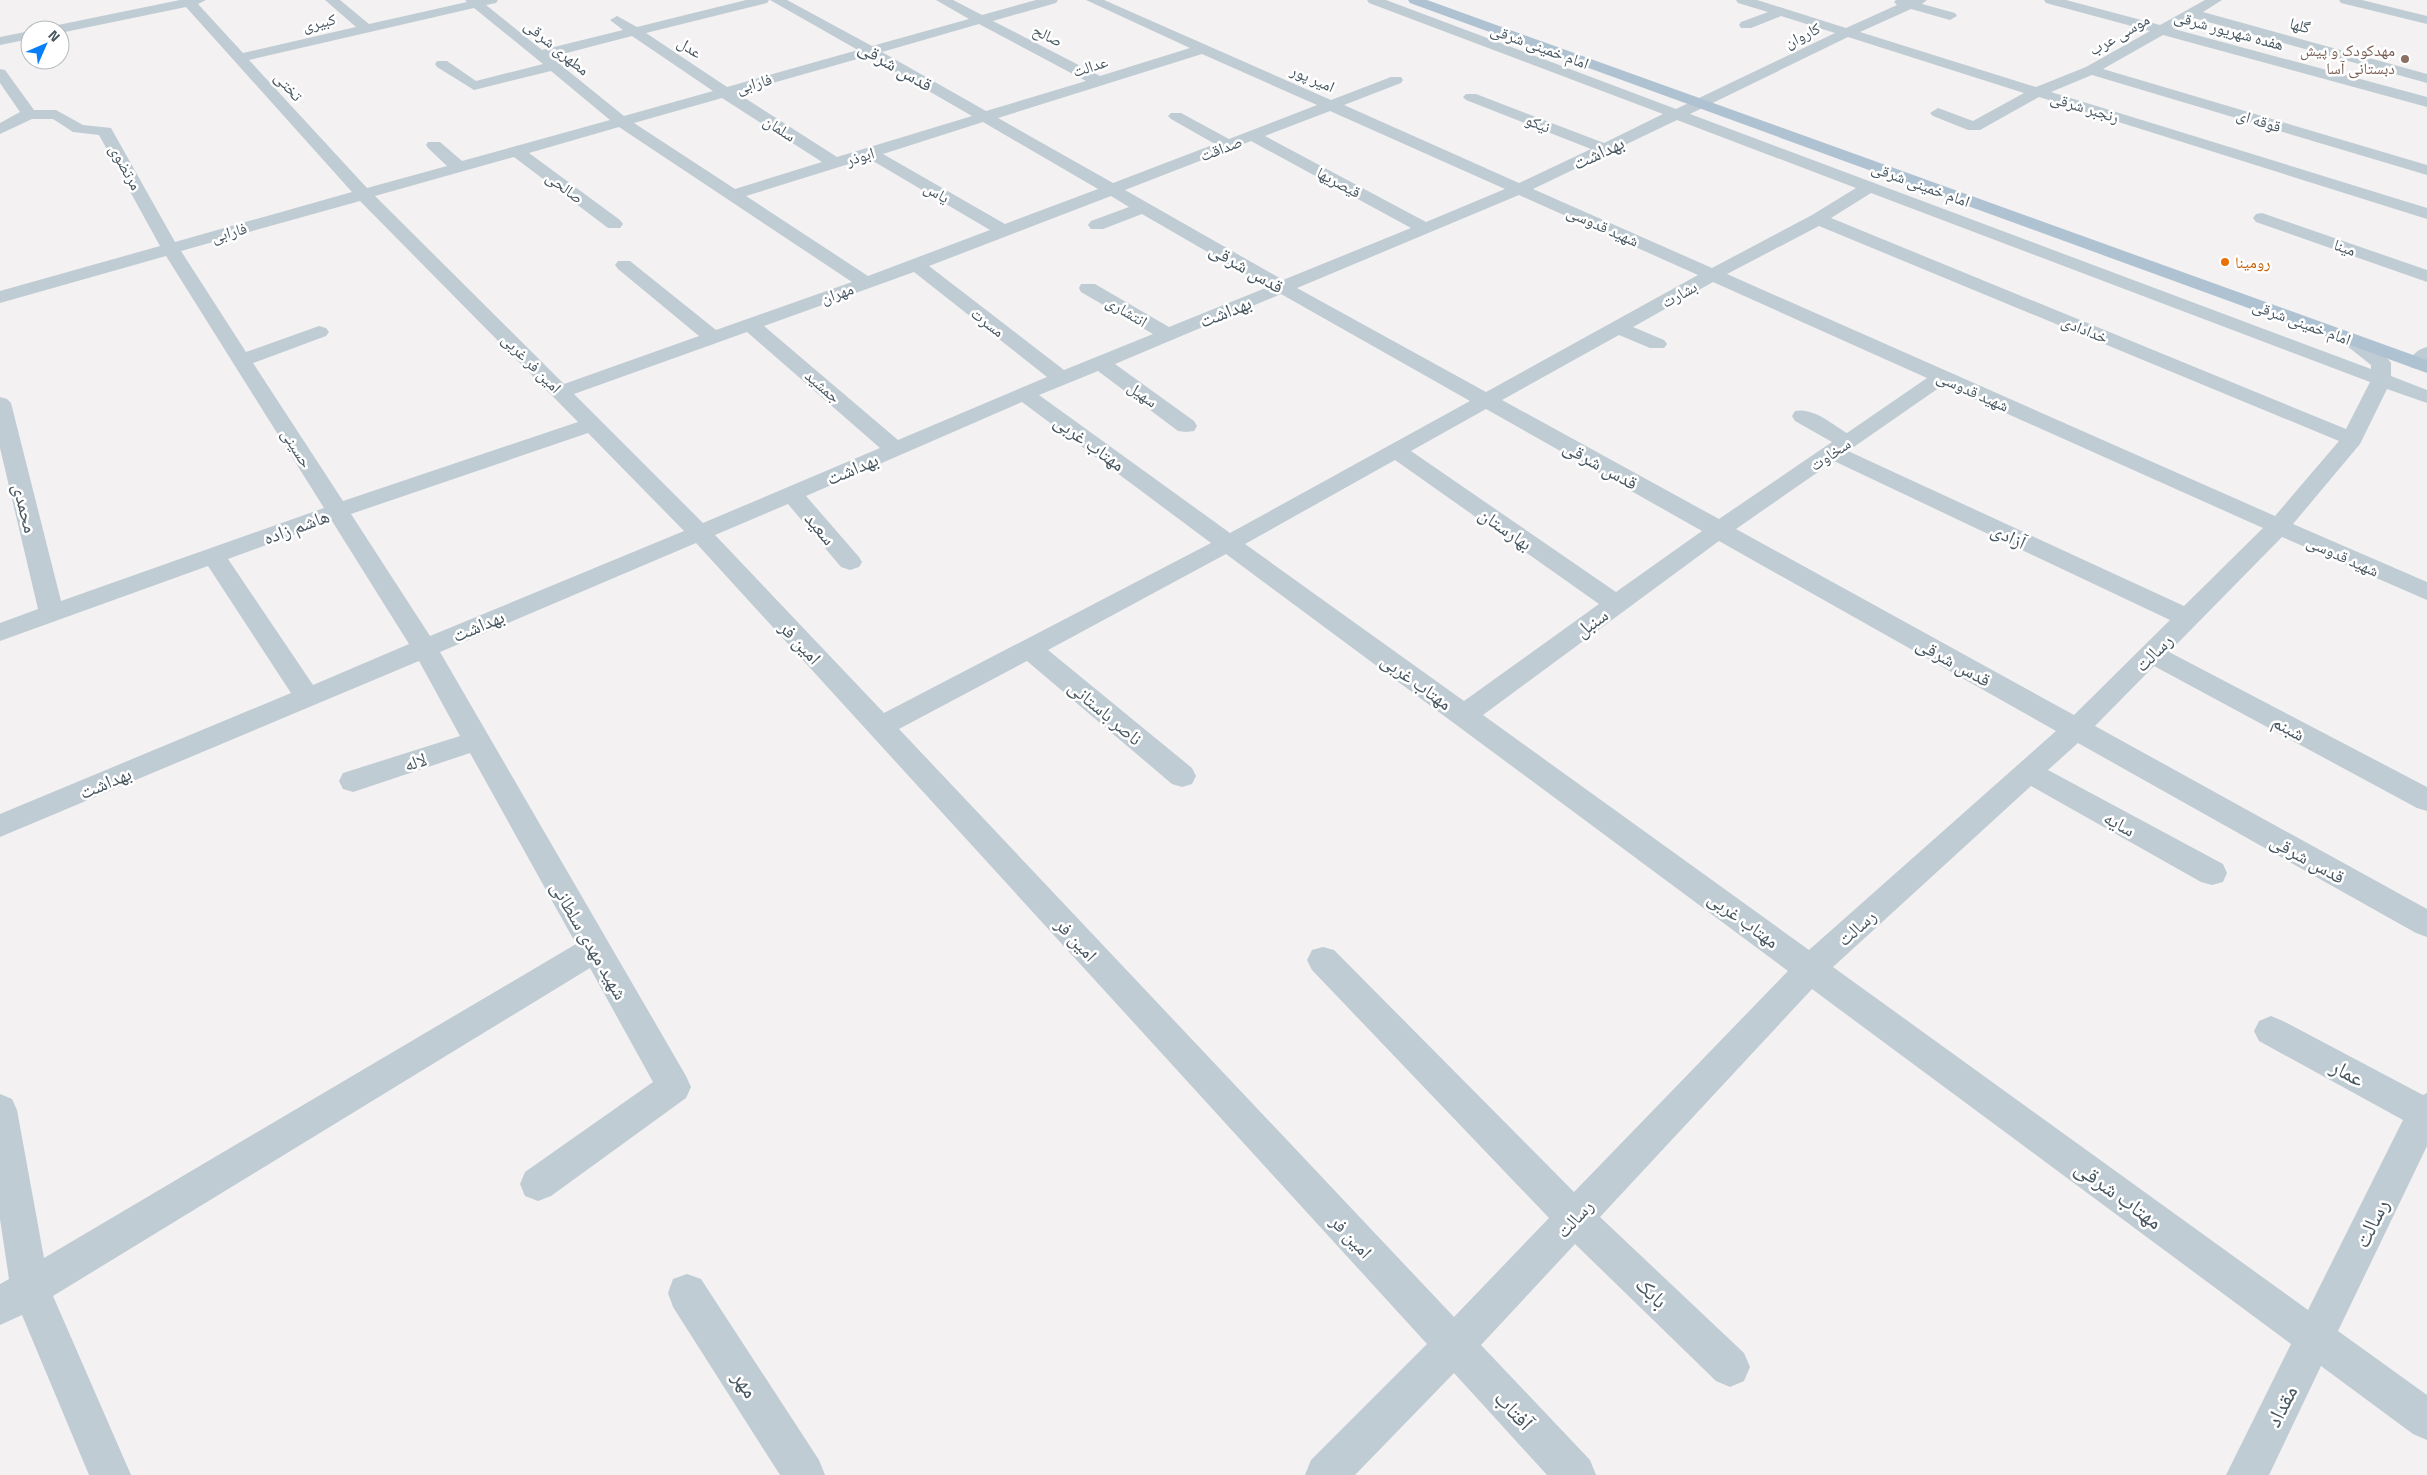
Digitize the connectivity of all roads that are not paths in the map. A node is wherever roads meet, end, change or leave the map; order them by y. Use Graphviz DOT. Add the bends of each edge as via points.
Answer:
graph roads {
  1 [pos="332,0"];
  2 [pos="493,0"];
  3 [pos="762,0"];
  4 [pos="776,0"];
  5 [pos="943,0"];
  6 [pos="1051,0"];
  7 [pos="1093,0"];
  8 [pos="1374,0"];
  9 [pos="1415,0"];
  10 [pos="1745,0"];
  11 [pos="1894,0"];
  12 [pos="2214,0"];
  13 [pos="2346,0"];
  14 [pos="191,1"];
  15 [pos="2061,1"];
  16 [pos="474,2"];
  17 [pos="1915,2"];
  18 [pos="2231,5"];
  19 [pos="1780,12"];
  20 [pos="2192,13"];
  21 [pos="1950,16"];
  22 [pos="617,20"];
  23 [pos="980,20"];
  24 [pos="2427,20"];
  25 [pos="1746,25"];
  26 [pos="70,26"];
  27 [pos="366,29"];
  28 [pos="2162,30"];
  29 [pos="636,32"];
  30 [pos="1846,33"];
  31 [pos="20,37"];
  32 [pos="0,41"];
  33 [pos="1203,49"];
  34 [pos="870,51"];
  35 [pos="540,55"];
  36 [pos="240,58"];
  37 [pos="442,64"];
  38 [pos="554,66"];
  39 [pos="2091,70"];
  40 [pos="0,74"];
  41 [pos="2427,79"];
  42 [pos="1396,80"];
  43 [pos="1100,82"];
  44 [pos="724,92"];
  45 [pos="2037,92"];
  46 [pos="1472,97"];
  47 [pos="2427,102"];
  48 [pos="1701,104"];
  49 [pos="1330,105"];
  50 [pos="1938,113"];
  51 [pos="29,114"];
  52 [pos="1679,114"];
  53 [pos="1176,116"];
  54 [pos="987,118"];
  55 [pos="621,121"];
  56 [pos="0,129"];
  57 [pos="1253,136"];
  58 [pos="434,145"];
  59 [pos="1228,145"];
  60 [pos="1605,149"];
  61 [pos="516,151"];
  62 [pos="870,153"];
  63 [pos="836,164"];
  64 [pos="458,167"];
  65 [pos="2427,170"];
  66 [pos="1870,186"];
  67 [pos="1520,188"];
  68 [pos="1112,189"];
  69 [pos="363,194"];
  70 [pos="733,195"];
  71 [pos="1144,207"];
  72 [pos="2427,214"];
  73 [pos="2262,218"];
  74 [pos="1818,219"];
  75 [pos="614,224"];
  76 [pos="1097,225"];
  77 [pos="1424,228"];
  78 [pos="1004,231"];
  79 [pos="170,248"];
  80 [pos="624,265"];
  81 [pos="916,265"];
  82 [pos="1712,275"];
  83 [pos="2427,276"];
  84 [pos="866,283"];
  85 [pos="1282,287"];
  86 [pos="1088,288"];
  87 [pos="0,297"];
  88 [pos="750,324"];
  89 [pos="1618,328"];
  90 [pos="319,332"];
  91 [pos="1167,334"];
  92 [pos="712,337"];
  93 [pos="2347,338"];
  94 [pos="1657,344"];
  95 [pos="242,360"];
  96 [pos="1099,362"];
  97 [pos="2424,365"];
  98 [pos="1942,377"];
  99 [pos="1061,378"];
  100 [pos="2382,380"];
  101 [pos="561,392"];
  102 [pos="1024,394"];
  103 [pos="2427,397"];
  104 [pos="1487,401"];
  105 [pos="0,403"];
  106 [pos="1803,416"];
  107 [pos="593,424"];
  108 [pos="1186,426"];
  109 [pos="2352,439"];
  110 [pos="1839,447"];
  111 [pos="895,449"];
  112 [pos="1396,451"];
  113 [pos="792,494"];
  114 [pos="337,511"];
  115 [pos="2278,527"];
  116 [pos="1719,530"];
  117 [pos="700,533"];
  118 [pos="1229,543"];
  119 [pos="213,555"];
  120 [pos="850,562"];
  121 [pos="2427,592"];
  122 [pos="1616,604"];
  123 [pos="52,613"];
  124 [pos="2187,618"];
  125 [pos="0,632"];
  126 [pos="424,648"];
  127 [pos="1029,648"];
  128 [pos="2152,654"];
  129 [pos="306,697"];
  130 [pos="1464,714"];
  131 [pos="880,727"];
  132 [pos="2076,729"];
  133 [pos="476,741"];
  134 [pos="2028,772"];
  135 [pos="1182,776"];
  136 [pos="353,781"];
  137 [pos="2427,800"];
  138 [pos="0,826"];
  139 [pos="2212,873"];
  140 [pos="2427,924"];
  141 [pos="595,949"];
  142 [pos="1323,960"];
  143 [pos="1811,968"];
  144 [pos="2271,1031"];
  145 [pos="0,1110"];
  146 [pos="2426,1112"];
  147 [pos="538,1184"];
  148 [pos="1574,1218"];
  149 [pos="687,1293"];
  150 [pos="15,1297"];
  151 [pos="2315,1338"];
  152 [pos="1453,1346"];
  153 [pos="1730,1367"];
  154 [pos="2427,1420"];
  155 [pos="110,1475"];
  156 [pos="804,1475"];
  157 [pos="1326,1475"];
  158 [pos="1575,1475"];
  159 [pos="2247,1475"];
  1 -- 27 [label="street"];
  2 -- 16 [label="street, کبیری"];
  3 -- 29 [label="street, عدل"];
  4 -- 34 [label="street, قدس شرقی"];
  5 -- 23 [label="street, صالح"];
  6 -- 23 [label="street, فارابی"];
  7 -- 33 [label="street, امیر پور"];
  8 -- 52 [label="street"];
  9 -- 48 [label="main road, امام خمینی شرقی"];
  10 -- 19 [label="street, رنجبر شرقی"];
  11 -- 17 [label="street"];
  12 -- 18 [label="street"];
  12 -- 20 [label="street, موسی عرب"];
  13 -- 24 [label="street"];
  14 -- 26 [label="street"];
  14 -- 36 [label="street, تختی"];
  15 -- 28 [label="street, هفده شهریور شرقی"];
  16 -- 27 [label="street, کبیری"];
  16 -- 35 [label="street, مطهری شرقی"];
  17 -- 21 [label="street"];
  17 -- 30 [label="street, کاروان"];
  19 -- 25 [label="street"];
  19 -- 30 [label="street, رنجبر شرقی"];
  20 -- 28 [label="street, موسی عرب"];
  20 -- 41 [label="street, گلها"];
  22 -- 29 [label="street"];
  23 -- 34 [label="street, فارابی"];
  23 -- 43 [label="street, صالح"];
  27 -- 36 [label="street, کبیری"];
  28 -- 39 [label="street, موسی عرب"];
  28 -- 47 [label="street, هفده شهریور شرقی"];
  29 -- 35 [label="street, عدل"];
  29 -- 44 [label="street, عدل"];
  30 -- 45 [label="street, رنجبر شرقی"];
  30 -- 48 [label="street, کاروان"];
  31 -- 32 [label="street"];
  33 -- 43 [label="street, عدالت"];
  33 -- 49 [label="street, امیر پور"];
  34 -- 44 [label="street, فارابی"];
  34 -- 54 [label="street, قدس شرقی"];
  35 -- 38 [label="street, مطهری شرقی"];
  36 -- 69 [label="street, تختی"];
  37 -- 38 [label="street" via="474,86"];
  38 -- 55 [label="street, مطهری شرقی"];
  39 -- 45 [label="street, موسی عرب"];
  39 -- 65 [label="street, قوقه ای"];
  40 -- 51 [label="street"];
  42 -- 49 [label="street, صداقت"];
  43 -- 54 [label="street, عدالت"];
  44 -- 55 [label="street, فارابی"];
  44 -- 63 [label="street, سلمان"];
  45 -- 50 [label="street, موسی عرب" via="1974,127"];
  45 -- 72 [label="street, رنجبر شرقی"];
  46 -- 60 [label="street, نیکو"];
  48 -- 52 [label="street, بهداشت"];
  48 -- 93 [label="main road, امام خمینی شرقی"];
  49 -- 57 [label="street, صداقت"];
  49 -- 67 [label="street, امیر پور"];
  51 -- 56 [label="street"];
  51 -- 79 [label="street, مرتضوی" via="56,114 79,129 105,131"];
  52 -- 60 [label="street, بهداشت"];
  52 -- 66 [label="street"];
  53 -- 59 [label="street"];
  54 -- 62 [label="street, ابوذر"];
  54 -- 68 [label="street, قدس شرقی"];
  55 -- 61 [label="street, فارابی"];
  55 -- 70 [label="street"];
  57 -- 59 [label="street, صداقت"];
  57 -- 77 [label="street, قیصریها"];
  58 -- 64 [label="street"];
  59 -- 68 [label="street, صداقت"];
  60 -- 67 [label="street, بهداشت"];
  61 -- 64 [label="street, فارابی"];
  61 -- 75 [label="street, صالحی"];
  62 -- 63 [label="street, ابوذر"];
  62 -- 78 [label="street, یاس"];
  63 -- 70 [label="street, ابوذر"];
  64 -- 69 [label="street, فارابی"];
  66 -- 74 [label="street, بشارت"];
  66 -- 100 [label="street"];
  67 -- 77 [label="street, بهداشت"];
  67 -- 82 [label="street, شهید قدوسی"];
  68 -- 71 [label="street, قدس شرقی"];
  68 -- 78 [label="street, مهران"];
  69 -- 79 [label="street, فارابی"];
  69 -- 101 [label="street, امین فر غربی"];
  70 -- 84 [label="street"];
  71 -- 76 [label="street"];
  71 -- 85 [label="street, قدس شرقی"];
  73 -- 83 [label="street, مینا"];
  74 -- 82 [label="street, بشارت"];
  74 -- 109 [label="street, خدادادی"];
  77 -- 85 [label="street, بهداشت"];
  78 -- 81 [label="street, مهران"];
  79 -- 87 [label="street, فارابی"];
  79 -- 95 [label="street, حسینی"];
  80 -- 92 [label="street"];
  81 -- 84 [label="street, مهران"];
  81 -- 99 [label="street, مسرت"];
  82 -- 89 [label="street, بشارت"];
  82 -- 98 [label="street, شهید قدوسی"];
  84 -- 88 [label="street, مهران"];
  85 -- 91 [label="street, بهداشت"];
  85 -- 104 [label="street, قدس شرقی"];
  86 -- 91 [label="street, انتشاری"];
  88 -- 92 [label="street, مهران"];
  88 -- 111 [label="street, جمشید"];
  89 -- 94 [label="street"];
  89 -- 104 [label="street, بشارت"];
  90 -- 95 [label="street"];
  91 -- 96 [label="street, بهداشت"];
  92 -- 101 [label="street, مهران"];
  93 -- 97 [label="main road, امام خمینی شرقی"];
  93 -- 100 [label="street" via="2381,363"];
  95 -- 114 [label="street, حسینی"];
  96 -- 99 [label="street, بهداشت"];
  96 -- 108 [label="street, سهیل"];
  97 -- 100 [label="street"];
  98 -- 110 [label="street, سخاوت"];
  98 -- 115 [label="street, شهید قدوسی"];
  99 -- 102 [label="street, بهداشت"];
  100 -- 103 [label="street"];
  100 -- 109 [label="street, رسالت"];
  101 -- 107 [label="street, امین فر غربی"];
  102 -- 111 [label="street, بهداشت"];
  102 -- 118 [label="street, مهتاب غربی"];
  104 -- 112 [label="street"];
  104 -- 116 [label="street, قدس شرقی"];
  105 -- 123 [label="street, محمدی"];
  106 -- 110 [label="street, آزادی"];
  107 -- 114 [label="street, هاشم زاده"];
  107 -- 117 [label="street, امین فر غربی"];
  109 -- 115 [label="street, رسالت"];
  110 -- 116 [label="street, سخاوت"];
  110 -- 124 [label="street, آزادی"];
  111 -- 113 [label="street, بهداشت"];
  112 -- 118 [label="street"];
  112 -- 122 [label="street, بهارستان"];
  113 -- 117 [label="street, بهداشت"];
  113 -- 120 [label="street, سعید"];
  114 -- 119 [label="street, هاشم زاده"];
  114 -- 126 [label="street, حسینی"];
  115 -- 121 [label="street, شهید قدوسی"];
  115 -- 124 [label="street, رسالت"];
  116 -- 122 [label="street, سنبل"];
  116 -- 132 [label="street, قدس شرقی"];
  117 -- 126 [label="street, بهداشت"];
  117 -- 131 [label="street, امین فر"];
  118 -- 127 [label="street"];
  118 -- 130 [label="street, مهتاب غربی"];
  119 -- 123 [label="street, هاشم زاده"];
  119 -- 129 [label="street"];
  122 -- 130 [label="street, سنبل"];
  123 -- 125 [label="street, هاشم زاده"];
  124 -- 128 [label="street, رسالت"];
  126 -- 129 [label="street, بهداشت"];
  126 -- 133 [label="street, شهید مهدی سلطانی"];
  127 -- 131 [label="street"];
  127 -- 135 [label="street, ناصر باستانی"];
  128 -- 132 [label="street, رسالت"];
  128 -- 137 [label="street, شبنم"];
  129 -- 138 [label="street, بهداشت"];
  130 -- 143 [label="street, مهتاب غربی"];
  131 -- 152 [label="street, امین فر"];
  132 -- 134 [label="street, رسالت"];
  132 -- 140 [label="street, قدس شرقی"];
  133 -- 136 [label="street, لاله"];
  133 -- 141 [label="street, شهید مهدی سلطانی"];
  134 -- 139 [label="street, سایه"];
  134 -- 143 [label="street, رسالت"];
  141 -- 147 [label="street, شهید مهدی سلطانی" via="674,1087"];
  141 -- 150 [label="street"];
  142 -- 148 [label="street, بابک"];
  143 -- 148 [label="street, رسالت"];
  143 -- 151 [label="street, مهتاب شرقی"];
  144 -- 146 [label="street, عمار"];
  145 -- 150 [label="street"];
  146 -- 151 [label="street, رسالت"];
  148 -- 152 [label="street, رسالت"];
  148 -- 153 [label="street, بابک"];
  149 -- 156 [label="street, مهر"];
  150 -- 155 [label="street"];
  151 -- 154 [label="street, مهتاب شرقی"];
  151 -- 159 [label="street, مقداد"];
  152 -- 157 [label="street, رسالت"];
  152 -- 158 [label="street, آفتاب"];
}
